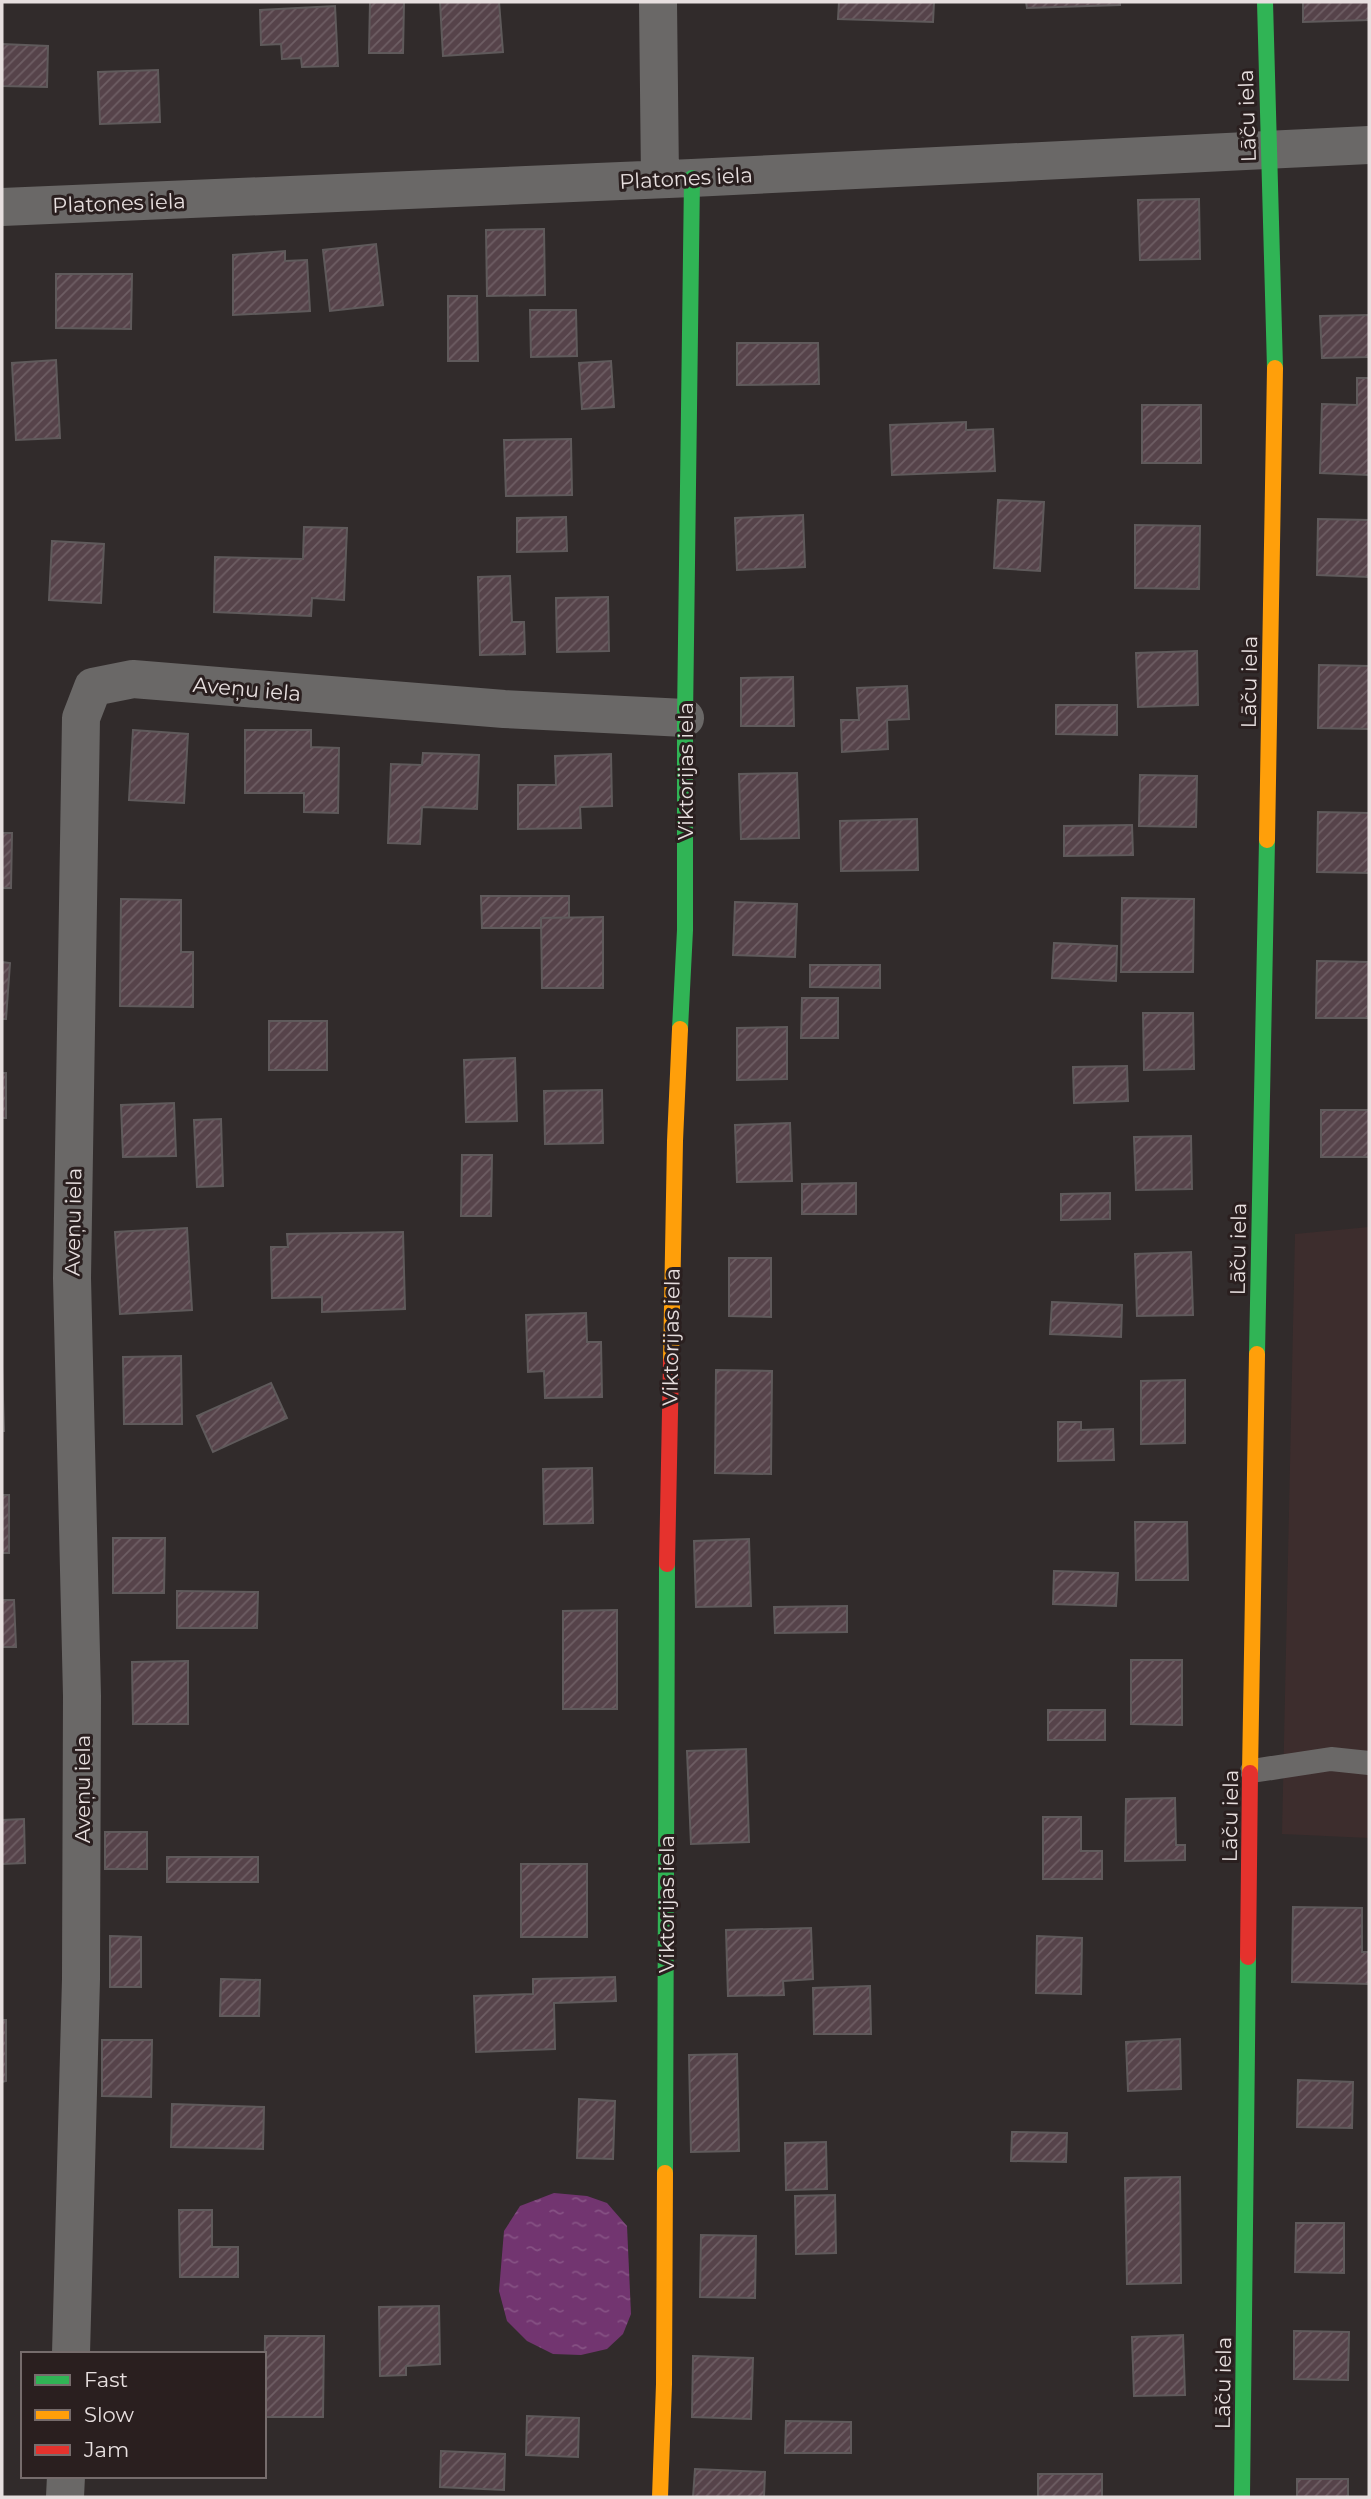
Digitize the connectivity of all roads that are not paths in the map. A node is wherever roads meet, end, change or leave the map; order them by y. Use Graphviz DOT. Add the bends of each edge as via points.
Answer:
graph roads {
  1 [pos="658,2"];
  2 [pos="1265,2"];
  3 [pos="1369,145"];
  4 [pos="1269,149"];
  5 [pos="676,178"];
  6 [pos="2,207"];
  7 [pos="685,719"];
  8 [pos="1369,1763"];
  9 [pos="1252,1771"];
  10 [pos="71,2352"];
  11 [pos="66,2478"];
  12 [pos="65,2497"];
  13 [pos="660,2497"];
  14 [pos="1242,2497"];
  1 -- 5 [label="street, Viktorijas iela"];
  2 -- 4 [label="street, Lāču iela"];
  3 -- 4 [label="street, Platones iela"];
  4 -- 5 [label="street, Platones iela"];
  4 -- 9 [label="street, Lāču iela" via="1276,396"];
  5 -- 6 [label="street, Platones iela"];
  5 -- 7 [label="street, Viktorijas iela"];
  7 -- 10 [label="street, Aveņu iela" via="133,680 93,687 81,718 72,1278 82,1696 81,1979"];
  7 -- 13 [label="street, Viktorijas iela" via="685,930 675,1141 668,1516"];
  8 -- 9 [label="lane" via="1331,1759"];
  9 -- 14 [label="street, Lāču iela"];
  11 -- 12 [label="street"];
}
